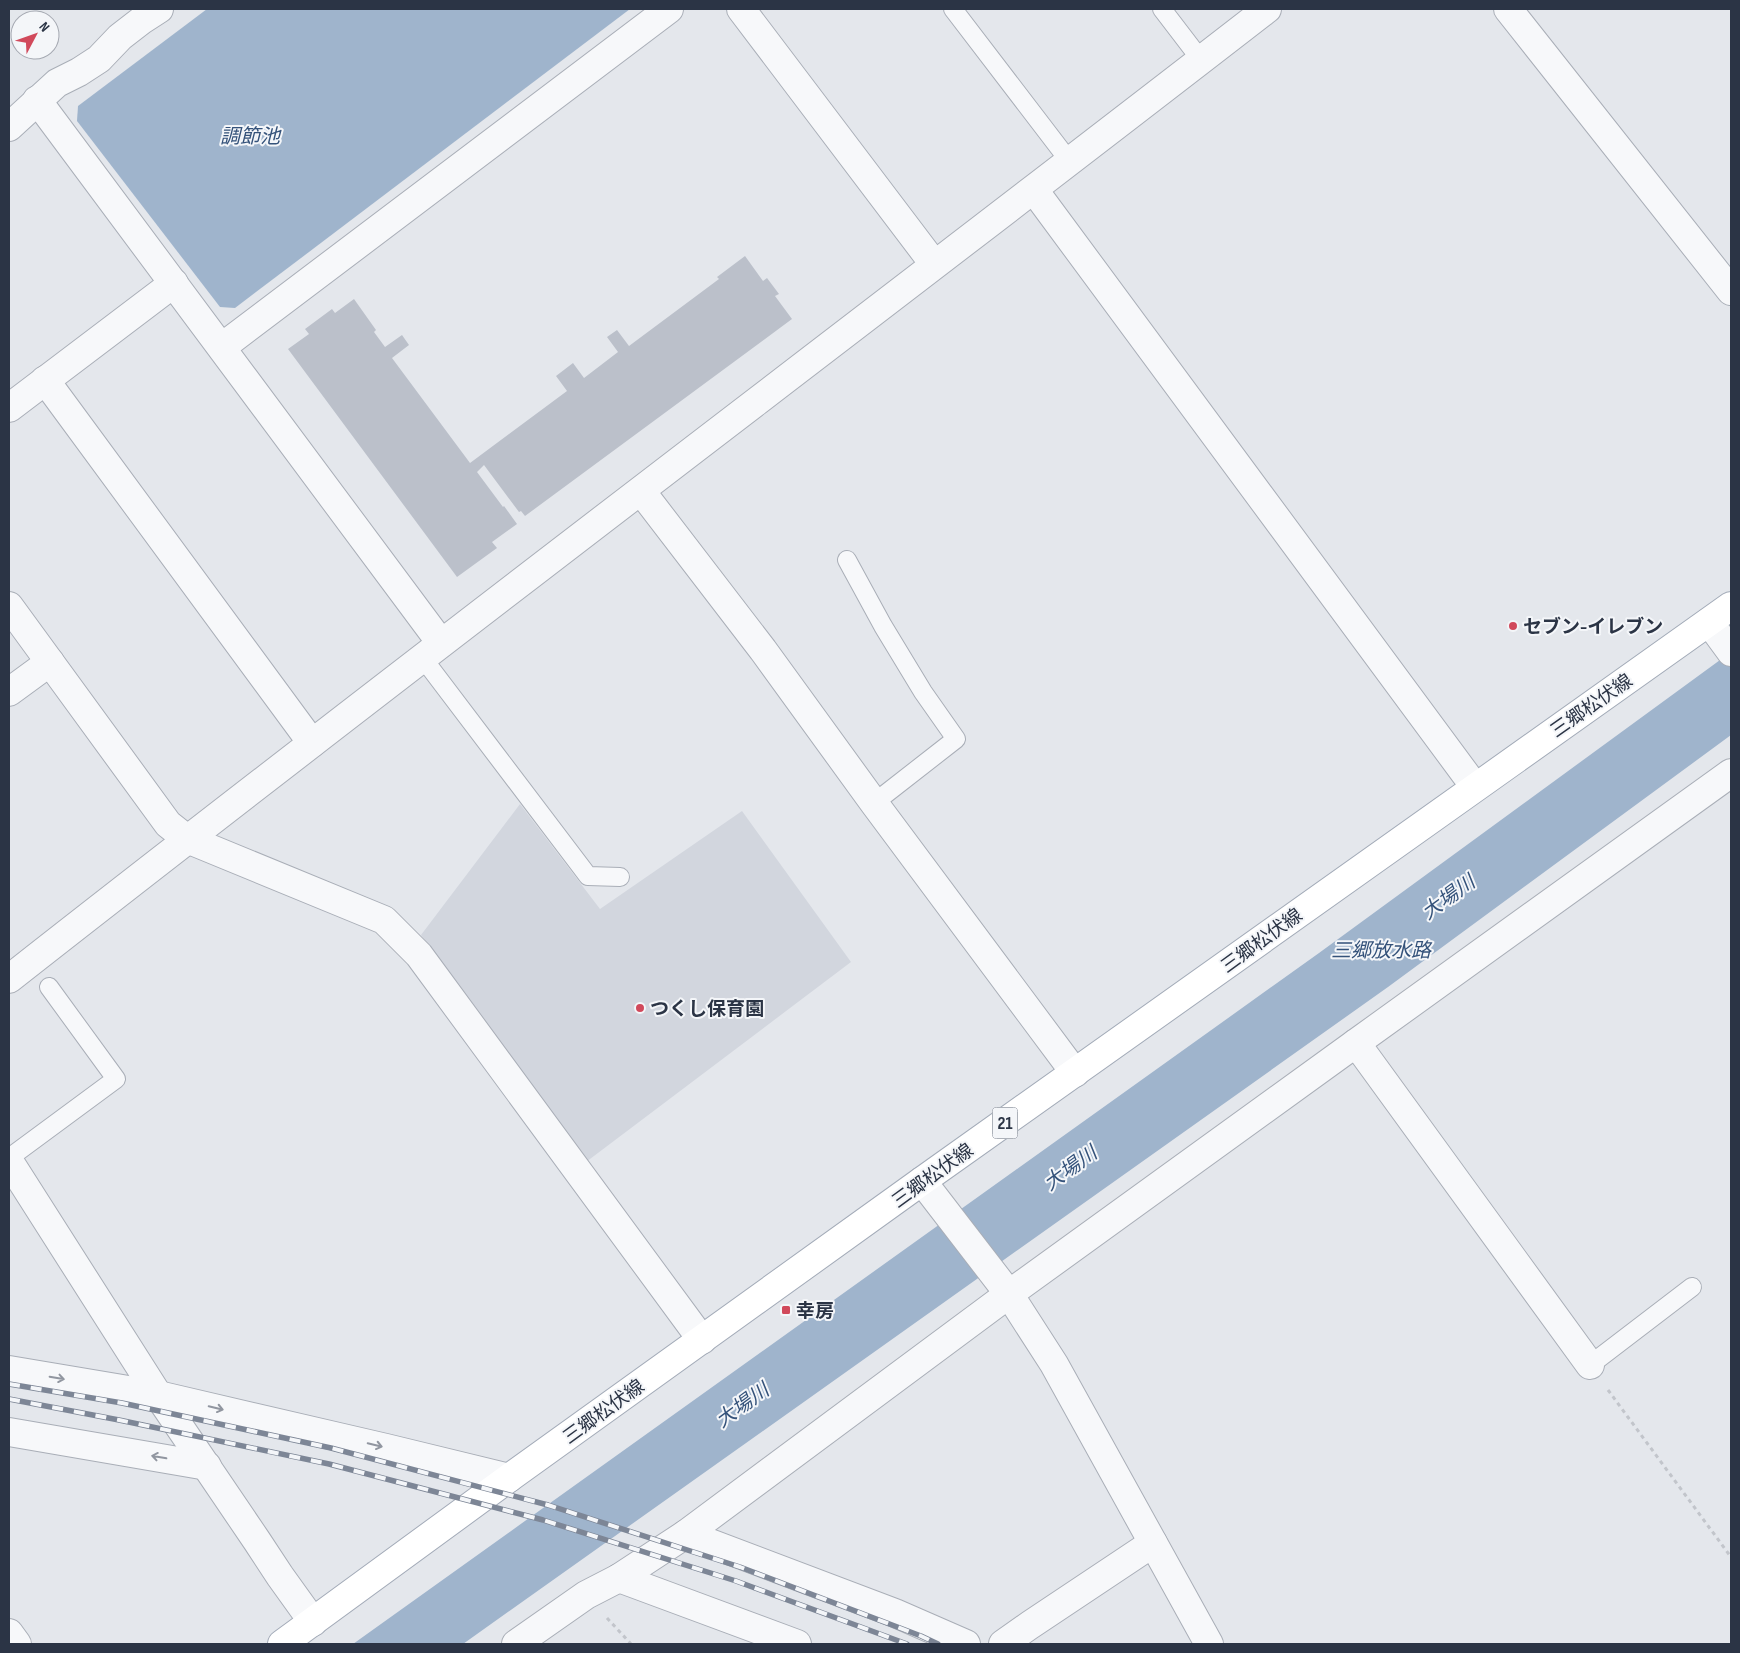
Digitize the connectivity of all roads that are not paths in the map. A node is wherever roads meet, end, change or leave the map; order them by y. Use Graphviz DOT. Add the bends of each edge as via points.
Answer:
graph roads {
  1 [pos="159,9"];
  2 [pos="669,9"];
  3 [pos="741,9"];
  4 [pos="953,9"];
  5 [pos="1162,9"];
  6 [pos="1267,9"];
  7 [pos="1508,9"];
  8 [pos="1201,60"];
  9 [pos="37,100"];
  10 [pos="9,127"];
  11 [pos="1070,162"];
  12 [pos="1034,190"];
  13 [pos="934,264"];
  14 [pos="174,283"];
  15 [pos="1731,291"];
  16 [pos="222,347"];
  17 [pos="45,380"];
  18 [pos="9,408"];
  19 [pos="641,491"];
  20 [pos="847,560"];
  21 [pos="9,606"];
  22 [pos="1731,606"];
  23 [pos="1721,639"];
  24 [pos="432,650"];
  25 [pos="50,662"];
  26 [pos="9,692"];
  27 [pos="312,743"];
  28 [pos="1731,773"];
  29 [pos="1475,787"];
  30 [pos="874,803"];
  31 [pos="187,839"];
  32 [pos="620,877"];
  33 [pos="9,979"];
  34 [pos="49,987"];
  35 [pos="1356,1042"];
  36 [pos="1075,1073"];
  37 [pos="9,1160"];
  38 [pos="930,1192"];
  39 [pos="1003,1286"];
  40 [pos="1692,1287"];
  41 [pos="702,1340"];
  42 [pos="1590,1365"];
  43 [pos="9,1370"];
  44 [pos="158,1395"];
  45 [pos="9,1432"];
  46 [pos="207,1466"];
  47 [pos="509,1478"];
  48 [pos="686,1534"];
  49 [pos="1153,1543"];
  50 [pos="619,1578"];
  51 [pos="313,1622"];
  52 [pos="9,1633"];
  53 [pos="16,1644"];
  54 [pos="282,1644"];
  55 [pos="516,1644"];
  56 [pos="796,1644"];
  57 [pos="966,1644"];
  58 [pos="1004,1644"];
  59 [pos="1209,1644"];
  1 -- 9 [label="street" via="120,36 99,59 57,83"];
  2 -- 16 [label="street"];
  3 -- 13 [label="street"];
  4 -- 11 [label="lane"];
  5 -- 8 [label="lane"];
  6 -- 8 [label="street"];
  7 -- 15 [label="street"];
  8 -- 11 [label="street"];
  9 -- 10 [label="street"];
  9 -- 14 [label="street"];
  11 -- 12 [label="street"];
  12 -- 13 [label="street"];
  12 -- 29 [label="street"];
  13 -- 19 [label="street"];
  14 -- 16 [label="street"];
  14 -- 17 [label="street"];
  16 -- 24 [label="street"];
  17 -- 18 [label="street"];
  17 -- 27 [label="street"];
  19 -- 24 [label="street"];
  19 -- 30 [label="street" via="764,650"];
  20 -- 30 [label="lane" via="923,692 956,739"];
  21 -- 25 [label="street"];
  22 -- 23 [label="main road, 三郷松伏線 / 21"];
  23 -- 29 [label="main road, 三郷松伏線 / 21"];
  24 -- 27 [label="street"];
  24 -- 32 [label="lane" via="588,876"];
  25 -- 26 [label="street"];
  25 -- 31 [label="street" via="168,824"];
  27 -- 31 [label="street"];
  28 -- 35 [label="street"];
  29 -- 36 [label="main road, 三郷松伏線 / 21"];
  30 -- 36 [label="street"];
  31 -- 33 [label="street"];
  31 -- 41 [label="street" via="384,920 420,955"];
  34 -- 37 [label="lane" via="116,1079"];
  35 -- 39 [label="street"];
  35 -- 42 [label="street"];
  36 -- 38 [label="main road, 三郷松伏線 / 21"];
  37 -- 44 [label="street"];
  38 -- 39 [label="street"];
  38 -- 41 [label="main road, 三郷松伏線 / 21"];
  39 -- 48 [label="street"];
  39 -- 49 [label="street" via="1054,1364"];
  40 -- 42 [label="lane"];
  41 -- 47 [label="main road, 三郷松伏線 / 21"];
  43 -- 44 [label="street, one-way"];
  44 -- 46 [label="street"];
  44 -- 47 [label="street, one-way"];
  46 -- 45 [label="street, one-way"];
  46 -- 51 [label="street"];
  47 -- 51 [label="main road, 三郷松伏線 / 21"];
  48 -- 50 [label="street"];
  48 -- 57 [label="street" via="895,1613"];
  49 -- 58 [label="street"];
  49 -- 59 [label="street"];
  50 -- 55 [label="street" via="586,1595"];
  50 -- 56 [label="street"];
  51 -- 54 [label="main road, 三郷松伏線 / 21"];
  52 -- 53 [label="street"];
}
